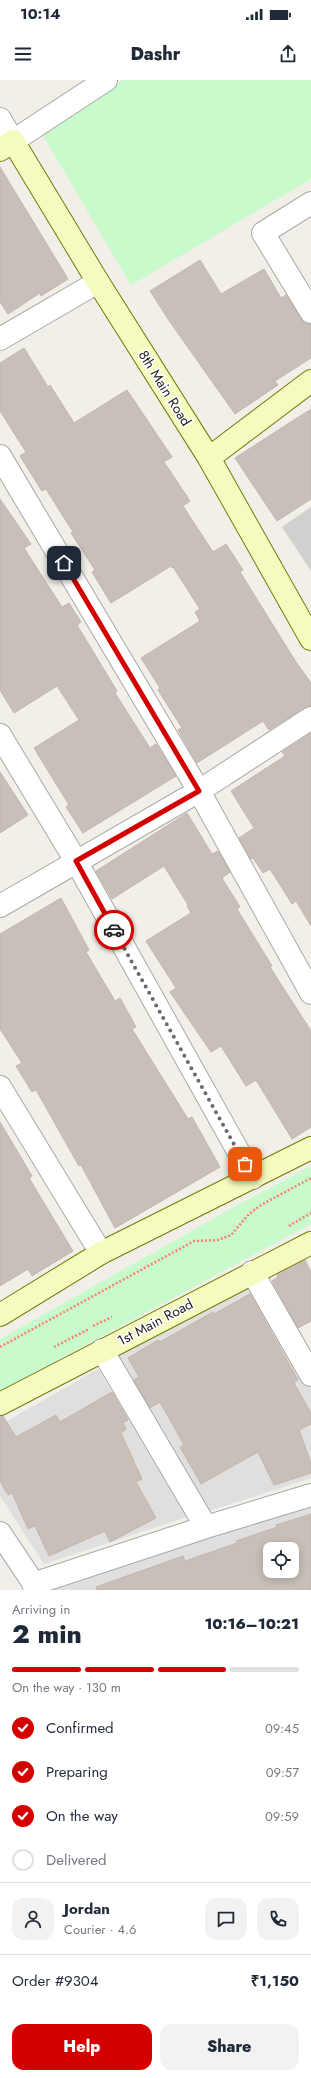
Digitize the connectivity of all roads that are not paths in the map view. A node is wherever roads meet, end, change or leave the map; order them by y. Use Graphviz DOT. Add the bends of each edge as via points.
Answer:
graph roads {
  1 [pos="106,80"];
  2 [pos="0,119"];
  3 [pos="6,146"];
  4 [pos="311,203"];
  5 [pos="98,282"];
  6 [pos="311,312"];
  7 [pos="0,339"];
  8 [pos="311,381"];
  9 [pos="0,456"];
  10 [pos="209,458"];
  11 [pos="311,639"];
  12 [pos="311,718"];
  13 [pos="0,735"];
  14 [pos="199,791"];
  15 [pos="76,861"];
  16 [pos="0,906"];
  17 [pos="311,992"];
  18 [pos="0,1087"];
  19 [pos="5,1109"];
  20 [pos="311,1148"];
  21 [pos="253,1178"];
  22 [pos="311,1243"];
  23 [pos="101,1253"];
  24 [pos="252,1272"];
  25 [pos="0,1315"];
  26 [pos="102,1350"];
  27 [pos="311,1375"];
  28 [pos="0,1404"];
  29 [pos="311,1495"];
  30 [pos="206,1527"];
  31 [pos="0,1533"];
  32 [pos="35,1587"];
  1 -- 3 [label="street"];
  2 -- 3 [label="street"];
  3 -- 5 [label="street, 8th Main Road"];
  4 -- 6 [label="street" via="263,233"];
  5 -- 7 [label="street"];
  5 -- 10 [label="street, 8th Main Road"];
  8 -- 10 [label="street"];
  9 -- 14 [label="street"];
  10 -- 11 [label="street, 8th Main Road"];
  12 -- 14 [label="street"];
  13 -- 15 [label="street"];
  14 -- 15 [label="street"];
  14 -- 17 [label="street"];
  15 -- 16 [label="street"];
  15 -- 21 [label="street"];
  18 -- 19 [label="street"];
  19 -- 23 [label="street"];
  20 -- 21 [label="street"];
  21 -- 23 [label="street"];
  22 -- 24 [label="street, 1st Main Road"];
  23 -- 25 [label="street"];
  24 -- 26 [label="street, 1st Main Road"];
  24 -- 27 [label="street"];
  26 -- 28 [label="street, 1st Main Road"];
  26 -- 30 [label="street"];
  29 -- 30 [label="street"];
  30 -- 32 [label="street"];
  31 -- 32 [label="street"];
}
